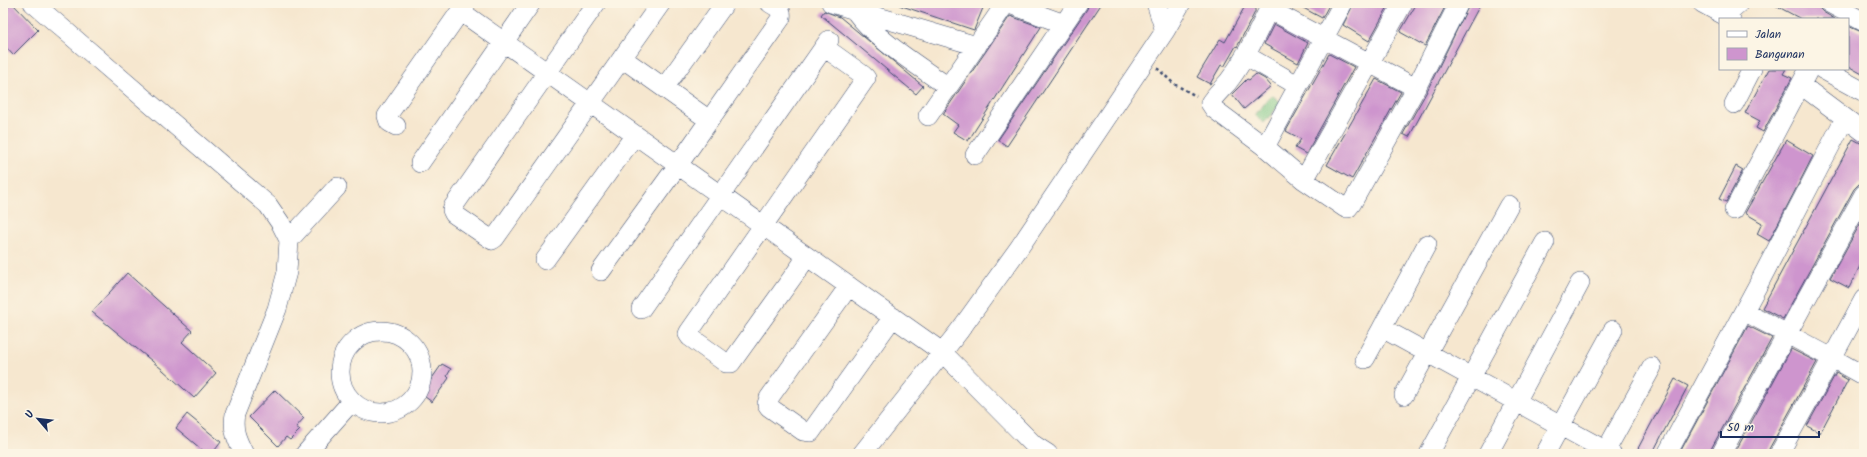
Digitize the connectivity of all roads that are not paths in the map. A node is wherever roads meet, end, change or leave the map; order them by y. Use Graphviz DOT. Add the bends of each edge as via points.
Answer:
graph roads {
  1 [pos="33,3"];
  2 [pos="531,3"];
  3 [pos="596,3"];
  4 [pos="661,3"];
  5 [pos="725,3"];
  6 [pos="770,3"];
  7 [pos="831,3"];
  8 [pos="1007,3"];
  9 [pos="1078,3"];
  10 [pos="1156,3"];
  11 [pos="1181,3"];
  12 [pos="1343,3"];
  13 [pos="1403,3"];
  14 [pos="1459,3"];
  15 [pos="1702,3"];
  16 [pos="1738,3"];
  17 [pos="1829,3"];
  18 [pos="1269,6"];
  19 [pos="463,7"];
  20 [pos="855,11"];
  21 [pos="1728,17"];
  22 [pos="1864,22"];
  23 [pos="1064,24"];
  24 [pos="1166,31"];
  25 [pos="1324,39"];
  26 [pos="504,42"];
  27 [pos="977,46"];
  28 [pos="1245,56"];
  29 [pos="622,58"];
  30 [pos="1370,63"];
  31 [pos="1751,70"];
  32 [pos="1824,70"];
  33 [pos="547,72"];
  34 [pos="1805,77"];
  35 [pos="1297,85"];
  36 [pos="948,87"];
  37 [pos="664,88"];
  38 [pos="1416,88"];
  39 [pos="1864,92"];
  40 [pos="590,103"];
  41 [pos="1734,104"];
  42 [pos="928,116"];
  43 [pos="1845,118"];
  44 [pos="709,120"];
  45 [pos="396,126"];
  46 [pos="1864,132"];
  47 [pos="635,135"];
  48 [pos="1265,146"];
  49 [pos="975,155"];
  50 [pos="420,163"];
  51 [pos="678,165"];
  52 [pos="1304,180"];
  53 [pos="337,187"];
  54 [pos="1864,194"];
  55 [pos="720,195"];
  56 [pos="1509,205"];
  57 [pos="1734,210"];
  58 [pos="764,226"];
  59 [pos="289,240"];
  60 [pos="1545,242"];
  61 [pos="1427,244"];
  62 [pos="807,257"];
  63 [pos="545,260"];
  64 [pos="601,271"];
  65 [pos="1580,284"];
  66 [pos="849,286"];
  67 [pos="1864,299"];
  68 [pos="641,309"];
  69 [pos="1744,311"];
  70 [pos="893,317"];
  71 [pos="1382,328"];
  72 [pos="1613,330"];
  73 [pos="1786,335"];
  74 [pos="942,352"];
  75 [pos="1427,353"];
  76 [pos="1832,358"];
  77 [pos="1365,360"];
  78 [pos="1652,366"];
  79 [pos="1470,376"];
  80 [pos="1864,376"];
  81 [pos="1404,395"];
  82 [pos="352,401"];
  83 [pos="1516,402"];
  84 [pos="1560,426"];
  85 [pos="1607,453"];
  86 [pos="244,454"];
  87 [pos="305,454"];
  88 [pos="862,454"];
  89 [pos="1048,454"];
  90 [pos="1429,454"];
  91 [pos="1488,454"];
  92 [pos="1545,454"];
  93 [pos="1667,454"];
  94 [pos="1721,454"];
  95 [pos="1779,454"];
  1 -- 59 [label="street" via="268,205"];
  2 -- 26 [label="street"];
  3 -- 33 [label="street"];
  4 -- 29 [label="street"];
  5 -- 37 [label="street"];
  6 -- 44 [label="street" via="779,9 781,18"];
  7 -- 20 [label="street"];
  8 -- 23 [label="street"];
  8 -- 27 [label="street"];
  9 -- 23 [label="street"];
  10 -- 24 [label="street"];
  11 -- 24 [label="street"];
  12 -- 25 [label="street"];
  13 -- 30 [label="street"];
  14 -- 38 [label="street"];
  15 -- 21 [label="street"];
  16 -- 21 [label="street"];
  17 -- 22 [label="street"];
  18 -- 25 [label="street"];
  18 -- 28 [label="street"];
  19 -- 26 [label="street"];
  19 -- 45 [label="street" via="386,116 389,122"];
  20 -- 27 [label="street"];
  20 -- 36 [label="street" via="882,39"];
  23 -- 49 [label="street"];
  24 -- 74 [label="street" via="1019,248"];
  25 -- 30 [label="street"];
  25 -- 35 [label="street"];
  26 -- 33 [label="street"];
  26 -- 50 [label="street"];
  27 -- 36 [label="street"];
  28 -- 35 [label="street"];
  28 -- 48 [label="street" via="1210,103 1214,109"];
  29 -- 37 [label="street"];
  29 -- 40 [label="street"];
  30 -- 38 [label="street"];
  30 -- 52 [label="street"];
  31 -- 41 [label="street"];
  32 -- 39 [label="street"];
  33 -- 40 [label="street"];
  33 -- 40 [label="street" via="453,207 454,214 488,238 495,238"];
  34 -- 43 [label="street"];
  34 -- 57 [label="street"];
  35 -- 48 [label="street"];
  36 -- 42 [label="street"];
  37 -- 44 [label="street"];
  38 -- 52 [label="street" via="1348,208 1340,206"];
  40 -- 47 [label="street"];
  43 -- 46 [label="street"];
  43 -- 69 [label="street"];
  44 -- 51 [label="street"];
  47 -- 51 [label="street"];
  47 -- 63 [label="street"];
  48 -- 52 [label="street"];
  51 -- 55 [label="street"];
  51 -- 64 [label="street"];
  53 -- 59 [label="street"];
  54 -- 73 [label="street"];
  55 -- 58 [label="street"];
  55 -- 58 [label="street" via="827,43 866,78"];
  55 -- 68 [label="street"];
  56 -- 75 [label="street"];
  58 -- 62 [label="street"];
  58 -- 62 [label="street" via="688,334 726,363 731,363"];
  59 -- 86 [label="street" via="287,272 277,309 235,414 234,433"];
  60 -- 79 [label="street"];
  61 -- 71 [label="street"];
  62 -- 66 [label="street"];
  65 -- 83 [label="street"];
  66 -- 70 [label="street"];
  66 -- 70 [label="street" via="769,398 768,407 803,431 811,432"];
  67 -- 76 [label="street"];
  69 -- 73 [label="street"];
  69 -- 93 [label="street"];
  70 -- 74 [label="street"];
  71 -- 75 [label="street"];
  71 -- 77 [label="street"];
  72 -- 84 [label="street"];
  73 -- 76 [label="street"];
  73 -- 94 [label="street"];
  74 -- 88 [label="street"];
  74 -- 89 [label="street" via="1034,445"];
  75 -- 79 [label="street"];
  75 -- 81 [label="street"];
  76 -- 80 [label="street"];
  76 -- 95 [label="street"];
  78 -- 85 [label="street"];
  79 -- 83 [label="street"];
  79 -- 90 [label="street"];
  82 -- 82 [label="street" via="342,386 340,370 344,353 355,340 370,332 387,331 410,342 421,365 420,382 412,397 399,408 383,412 366,410"];
  82 -- 87 [label="street"];
  83 -- 84 [label="street"];
  83 -- 91 [label="street"];
  84 -- 85 [label="street"];
  84 -- 92 [label="street"];
}
